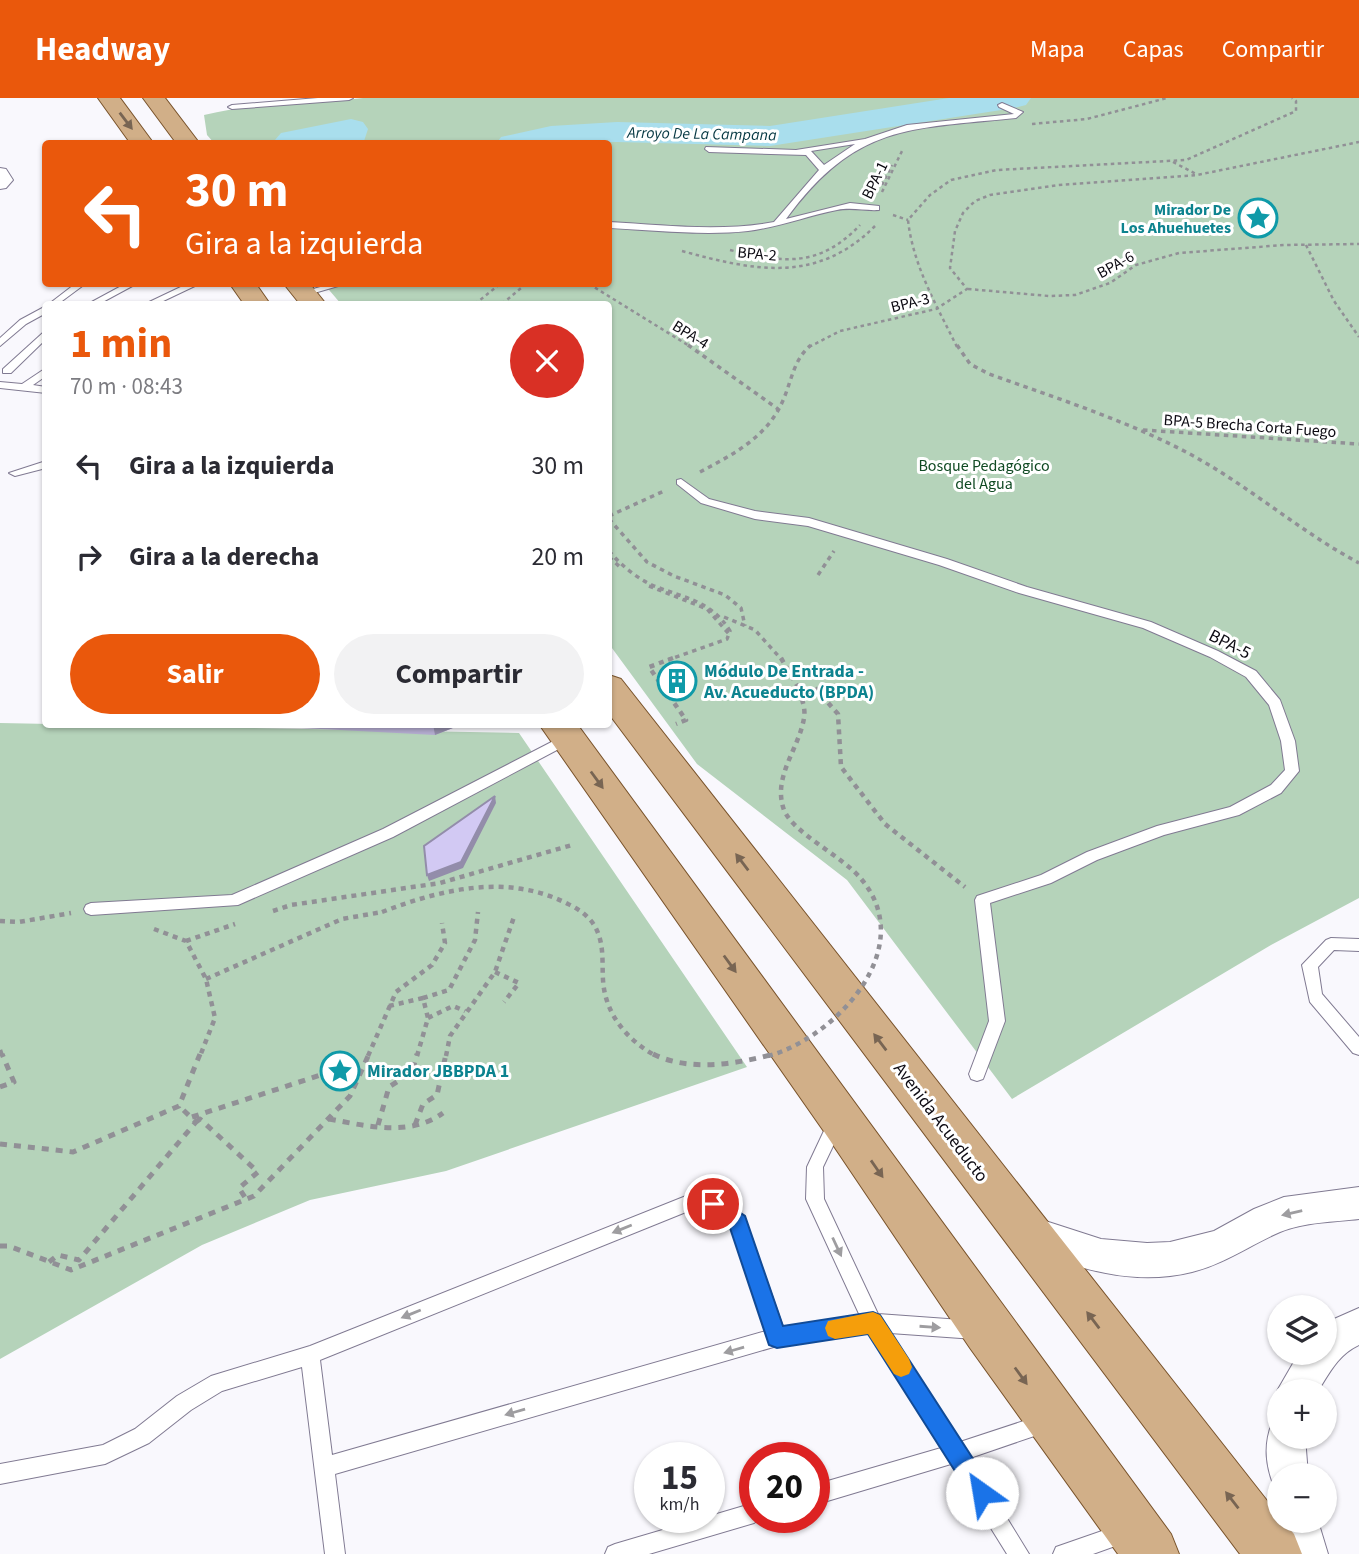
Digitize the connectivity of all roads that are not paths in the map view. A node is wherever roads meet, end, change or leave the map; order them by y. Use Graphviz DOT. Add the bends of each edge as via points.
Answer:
graph roads {
  1 [pos="108,98"];
  2 [pos="154,98"];
  3 [pos="349,98"];
  4 [pos="1002,105"];
  5 [pos="232,107"];
  6 [pos="874,138"];
  7 [pos="140,140"];
  8 [pos="186,140"];
  9 [pos="709,149"];
  10 [pos="793,153"];
  11 [pos="824,170"];
  12 [pos="0,173"];
  13 [pos="0,184"];
  14 [pos="874,208"];
  15 [pos="777,223"];
  16 [pos="612,225"];
  17 [pos="76,287"];
  18 [pos="125,287"];
  19 [pos="187,287"];
  20 [pos="330,287"];
  21 [pos="305,294"];
  22 [pos="60,301"];
  23 [pos="99,301"];
  24 [pos="157,301"];
  25 [pos="42,311"];
  26 [pos="42,337"];
  27 [pos="0,343"];
  28 [pos="6,371"];
  29 [pos="42,374"];
  30 [pos="0,385"];
  31 [pos="24,387"];
  32 [pos="42,389"];
  33 [pos="42,465"];
  34 [pos="15,473"];
  35 [pos="681,482"];
  36 [pos="612,692"];
  37 [pos="558,729"];
  38 [pos="91,909"];
  39 [pos="1359,945"];
  40 [pos="1359,1048"];
  41 [pos="977,1074"];
  42 [pos="839,1115"];
  43 [pos="1359,1203"];
  44 [pos="1023,1229"];
  45 [pos="873,1323"];
  46 [pos="1359,1326"];
  47 [pos="988,1330"];
  48 [pos="1337,1337"];
  49 [pos="777,1338"];
  50 [pos="310,1355"];
  51 [pos="1052,1420"];
  52 [pos="957,1453"];
  53 [pos="324,1467"];
  54 [pos="0,1474"];
  55 [pos="830,1490"];
  56 [pos="739,1517"];
  57 [pos="1302,1533"];
  58 [pos="1142,1542"];
  59 [pos="335,1554"];
  60 [pos="615,1554"];
  61 [pos="1018,1554"];
  62 [pos="1063,1554"];
  63 [pos="1274,1554"];
  64 [pos="1308,1554"];
  1 -- 7 [label="main road, one-way"];
  2 -- 8 [label="main road"];
  3 -- 5 [label="lane"];
  4 -- 6 [label="lane" via="1018,112 1016,116 913,128"];
  6 -- 10 [label="lane"];
  6 -- 11 [label="lane"];
  9 -- 10 [label="lane"];
  10 -- 11 [label="lane" via="808,153"];
  11 -- 15 [label="lane"];
  12 -- 13 [label="street" via="4,180"];
  14 -- 15 [label="lane" via="856,204"];
  15 -- 16 [label="lane" via="710,230"];
  17 -- 22 [label="lane"];
  18 -- 23 [label="lane"];
  19 -- 24 [label="lane"];
  20 -- 21 [label="lane"];
  25 -- 27 [label="lane"];
  26 -- 28 [label="lane"];
  29 -- 31 [label="lane"];
  30 -- 31 [label="lane"];
  31 -- 32 [label="lane"];
  33 -- 34 [label="lane"];
  35 -- 41 [label="lane, BPA-5" via="705,501 809,522 1147,625 1251,674 1275,703 1292,771 1276,789 1234,811 1162,830 1046,879 982,900 997,1021"];
  44 -- 36 [label="main road, Avenida Acueducto, one-way"];
  37 -- 38 [label="lane" via="388,833 233,901"];
  37 -- 42 [label="main road, one-way"];
  39 -- 40 [label="lane" via="1331,944 1310,965 1315,998"];
  42 -- 45 [label="lane, one-way" via="815,1167 815,1199"];
  42 -- 47 [label="main road, one-way"];
  43 -- 44 [label="street, one-way" via="1284,1214 1217,1247 1143,1262 1100,1257"];
  63 -- 44 [label="main road, Avenida Acueducto, one-way"];
  45 -- 47 [label="lane, one-way"];
  45 -- 49 [label="lane"];
  45 -- 52 [label="lane"];
  46 -- 48 [label="street"];
  47 -- 51 [label="main road, one-way"];
  49 -- 50 [label="lane, one-way" via="738,1222 713,1204 686,1204"];
  49 -- 53 [label="lane, one-way"];
  50 -- 53 [label="lane"];
  50 -- 54 [label="lane" via="218,1383 142,1436 105,1454"];
  51 -- 52 [label="lane"];
  51 -- 58 [label="main road"];
  52 -- 55 [label="lane"];
  52 -- 61 [label="lane"];
  53 -- 59 [label="lane"];
  56 -- 60 [label="lane"];
  57 -- 64 [label="street"];
  58 -- 62 [label="lane"];
}
